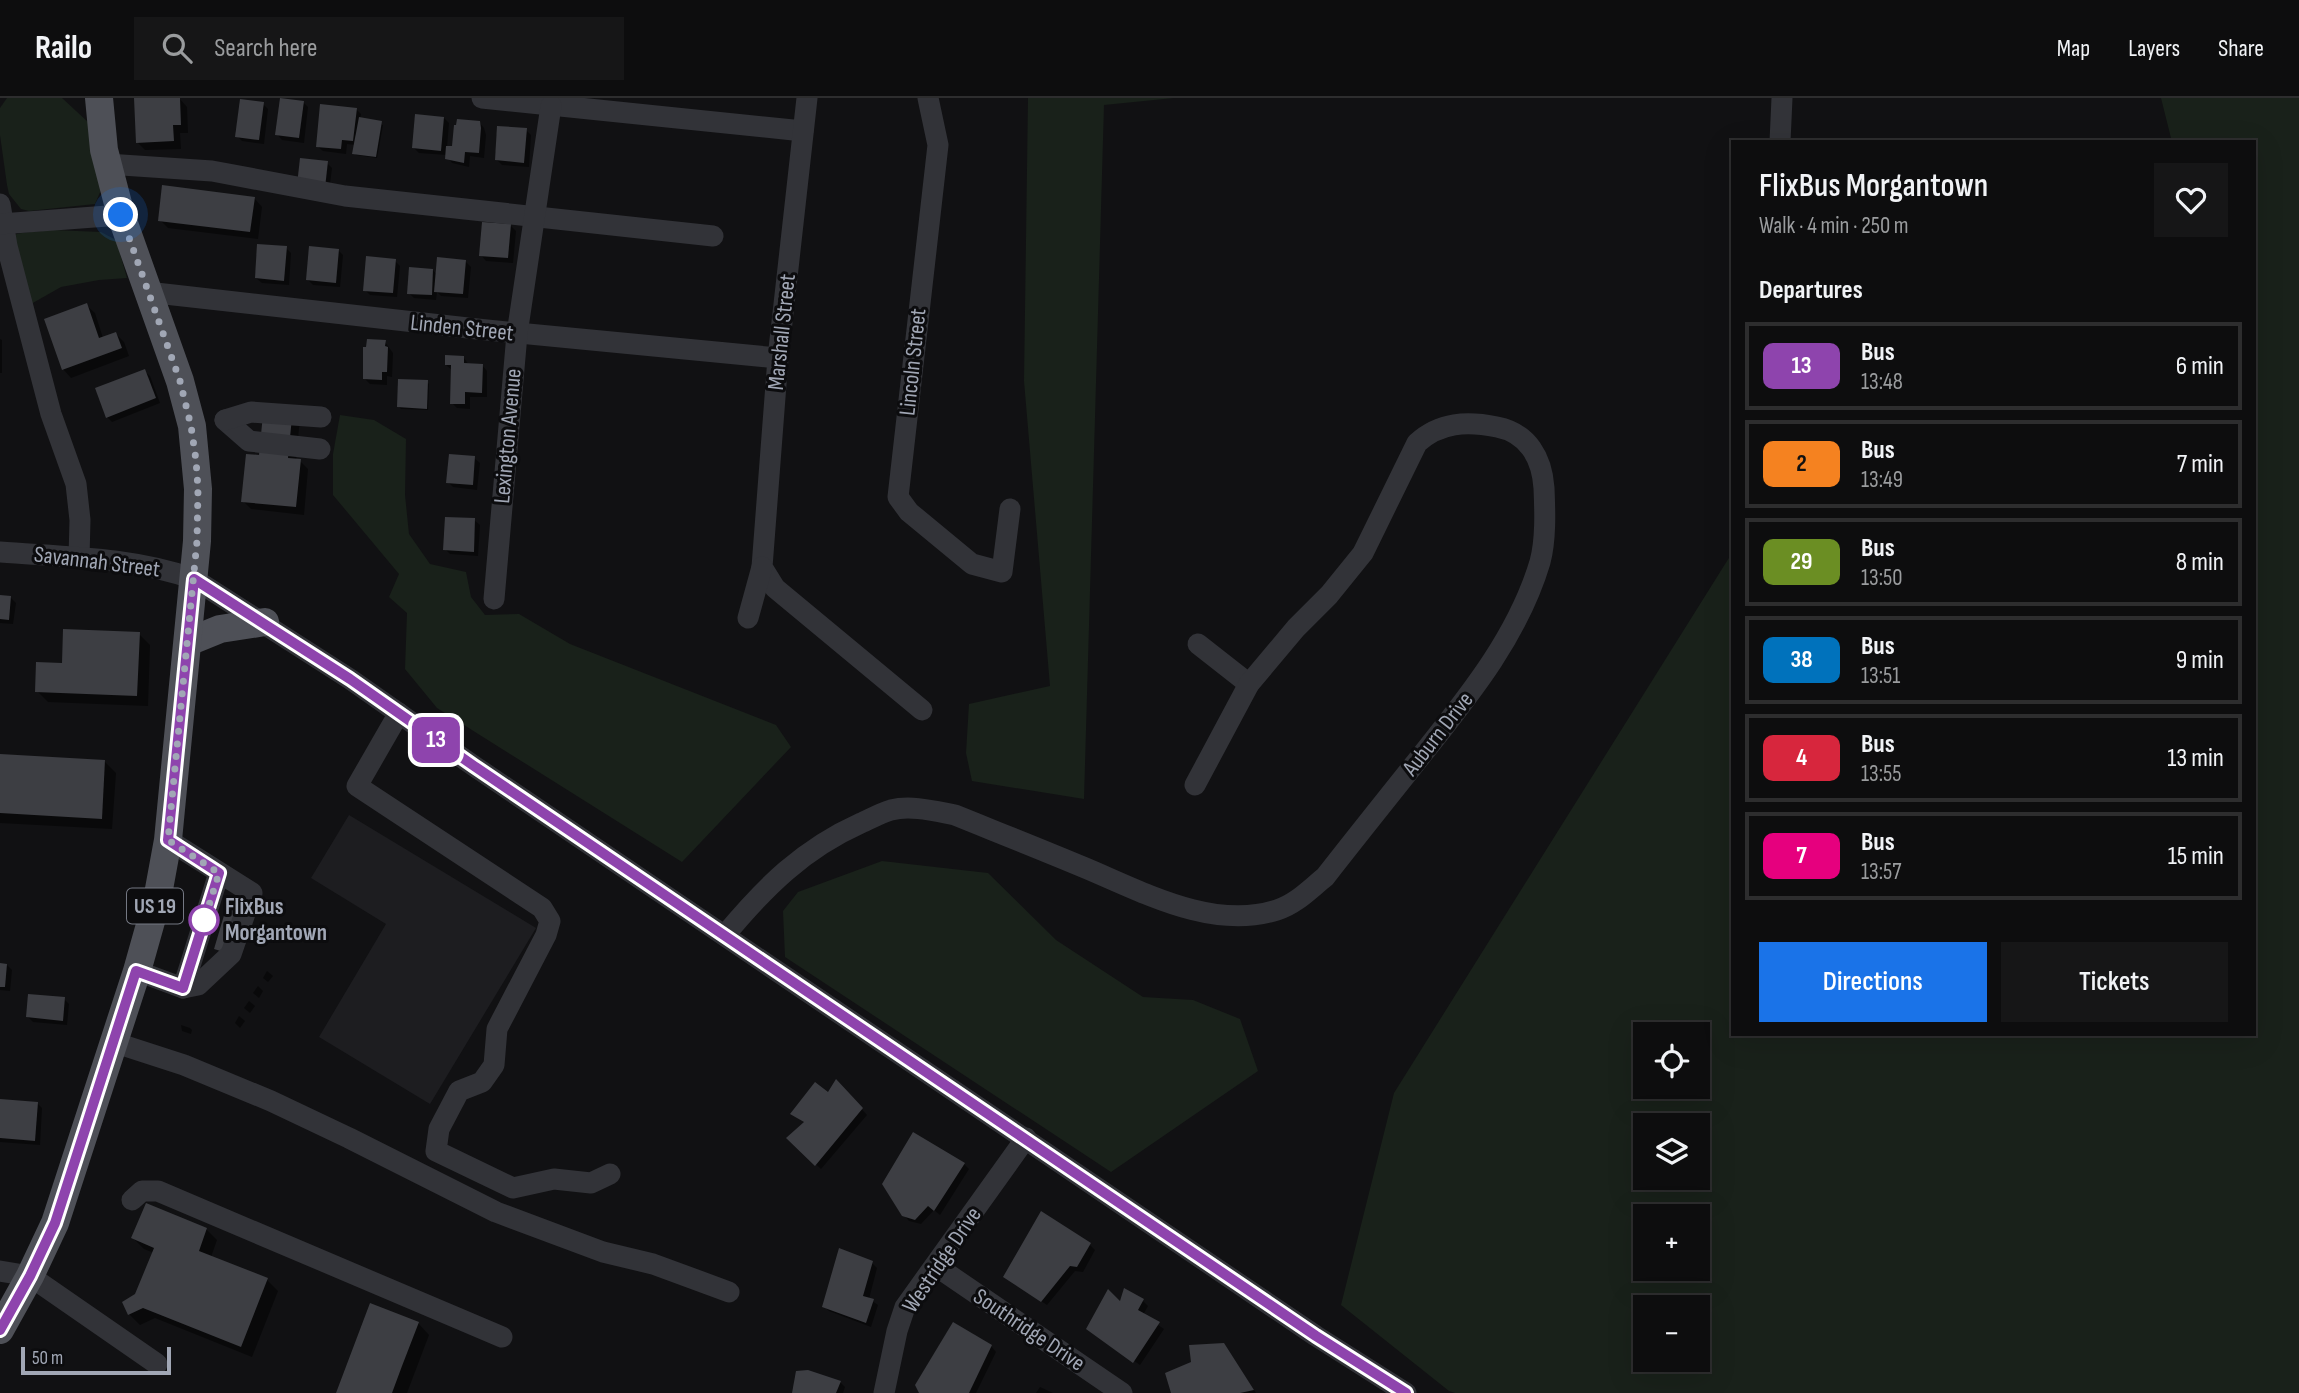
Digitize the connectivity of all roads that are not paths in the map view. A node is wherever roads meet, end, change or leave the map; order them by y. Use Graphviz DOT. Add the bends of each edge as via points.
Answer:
graph roads {
  1 [pos="99,98"];
  2 [pos="482,98"];
  3 [pos="807,98"];
  4 [pos="928,98"];
  5 [pos="1782,98"];
  6 [pos="551,106"];
  7 [pos="803,131"];
  8 [pos="1780,140"];
  9 [pos="107,163"];
  10 [pos="121,215"];
  11 [pos="1,217"];
  12 [pos="535,218"];
  13 [pos="713,236"];
  14 [pos="147,292"];
  15 [pos="517,334"];
  16 [pos="778,358"];
  17 [pos="225,420"];
  18 [pos="1010,509"];
  19 [pos="0,552"];
  20 [pos="79,558"];
  21 [pos="762,568"];
  22 [pos="194,579"];
  23 [pos="494,599"];
  24 [pos="748,618"];
  25 [pos="265,622"];
  26 [pos="187,642"];
  27 [pos="1198,644"];
  28 [pos="1250,684"];
  29 [pos="922,710"];
  30 [pos="399,713"];
  31 [pos="1195,785"];
  32 [pos="168,840"];
  33 [pos="219,873"];
  34 [pos="725,935"];
  35 [pos="136,971"];
  36 [pos="183,988"];
  37 [pos="113,1042"];
  38 [pos="1026,1138"];
  39 [pos="610,1174"];
  40 [pos="132,1200"];
  41 [pos="936,1266"];
  42 [pos="0,1271"];
  43 [pos="30,1276"];
  44 [pos="729,1292"];
  45 [pos="0,1330"];
  46 [pos="502,1337"];
  47 [pos="157,1364"];
  48 [pos="884,1393"];
  49 [pos="1122,1393"];
  50 [pos="1406,1393"];
  1 -- 9 [label="main road, US 19"];
  2 -- 6 [label="street"];
  3 -- 7 [label="street, Marshall Street"];
  4 -- 18 [label="street, Lincoln Street" via="938,145 898,498 972,564 1002,572"];
  5 -- 8 [label="street"];
  6 -- 7 [label="street"];
  6 -- 12 [label="street, Lexington Avenue"];
  7 -- 16 [label="street, Marshall Street"];
  9 -- 10 [label="main road, US 19"];
  9 -- 12 [label="street" via="212,170 345,196"];
  10 -- 11 [label="street"];
  10 -- 14 [label="main road, US 19"];
  11 -- 20 [label="street" via="51,415 76,484"];
  12 -- 13 [label="street"];
  12 -- 15 [label="street, Lexington Avenue"];
  14 -- 15 [label="street, Linden Street"];
  14 -- 22 [label="main road, US 19" via="180,381 191,426 198,489"];
  15 -- 16 [label="street, Linden Street"];
  15 -- 23 [label="street, Lexington Avenue"];
  16 -- 21 [label="street, Marshall Street"];
  17 -- 17 [label="street" via="249,442 321,434 251,412"];
  19 -- 20 [label="street, Savannah Street"];
  20 -- 22 [label="street, Savannah Street" via="157,568"];
  21 -- 24 [label="street, Marshall Street"];
  21 -- 29 [label="street" via="775,588"];
  22 -- 25 [label="street, Savannah Street"];
  22 -- 26 [label="main road, US 19"];
  25 -- 26 [label="main road" via="220,629"];
  25 -- 30 [label="street, Savannah Street"];
  26 -- 32 [label="main road, US 19"];
  27 -- 28 [label="street"];
  28 -- 31 [label="street, Auburn Drive"];
  28 -- 34 [label="street, Auburn Drive" via="1363,553 1418,443 1429,432 1451,425 1482,424 1522,436 1535,452 1545,507 1541,560 1521,612 1473,691 1325,877 1299,899 1278,910 1218,914 1159,898 955,815 891,810 844,831 786,869"];
  30 -- 34 [label="street, Savannah Street"];
  30 -- 39 [label="street" via="356,786 542,908 550,921 497,1029 494,1065 482,1082 459,1091 439,1129 436,1151 513,1188 554,1179 591,1183"];
  32 -- 33 [label="street"];
  32 -- 35 [label="main road, US 19" via="157,900"];
  33 -- 36 [label="street"];
  33 -- 36 [label="street" via="251,893 243,920 231,954 198,985"];
  34 -- 38 [label="street, Savannah Street"];
  35 -- 36 [label="street"];
  35 -- 37 [label="main road, US 19"];
  37 -- 43 [label="main road, US 19" via="55,1223"];
  37 -- 44 [label="street" via="271,1101 496,1212"];
  38 -- 41 [label="street, Westridge Drive"];
  38 -- 50 [label="street, Savannah Street"];
  40 -- 46 [label="street" via="142,1191 158,1191"];
  41 -- 48 [label="street, Westridge Drive" via="905,1307"];
  41 -- 49 [label="street, Southridge Drive"];
  42 -- 43 [label="street"];
  43 -- 45 [label="main road, US 19"];
  43 -- 47 [label="street"];
}
